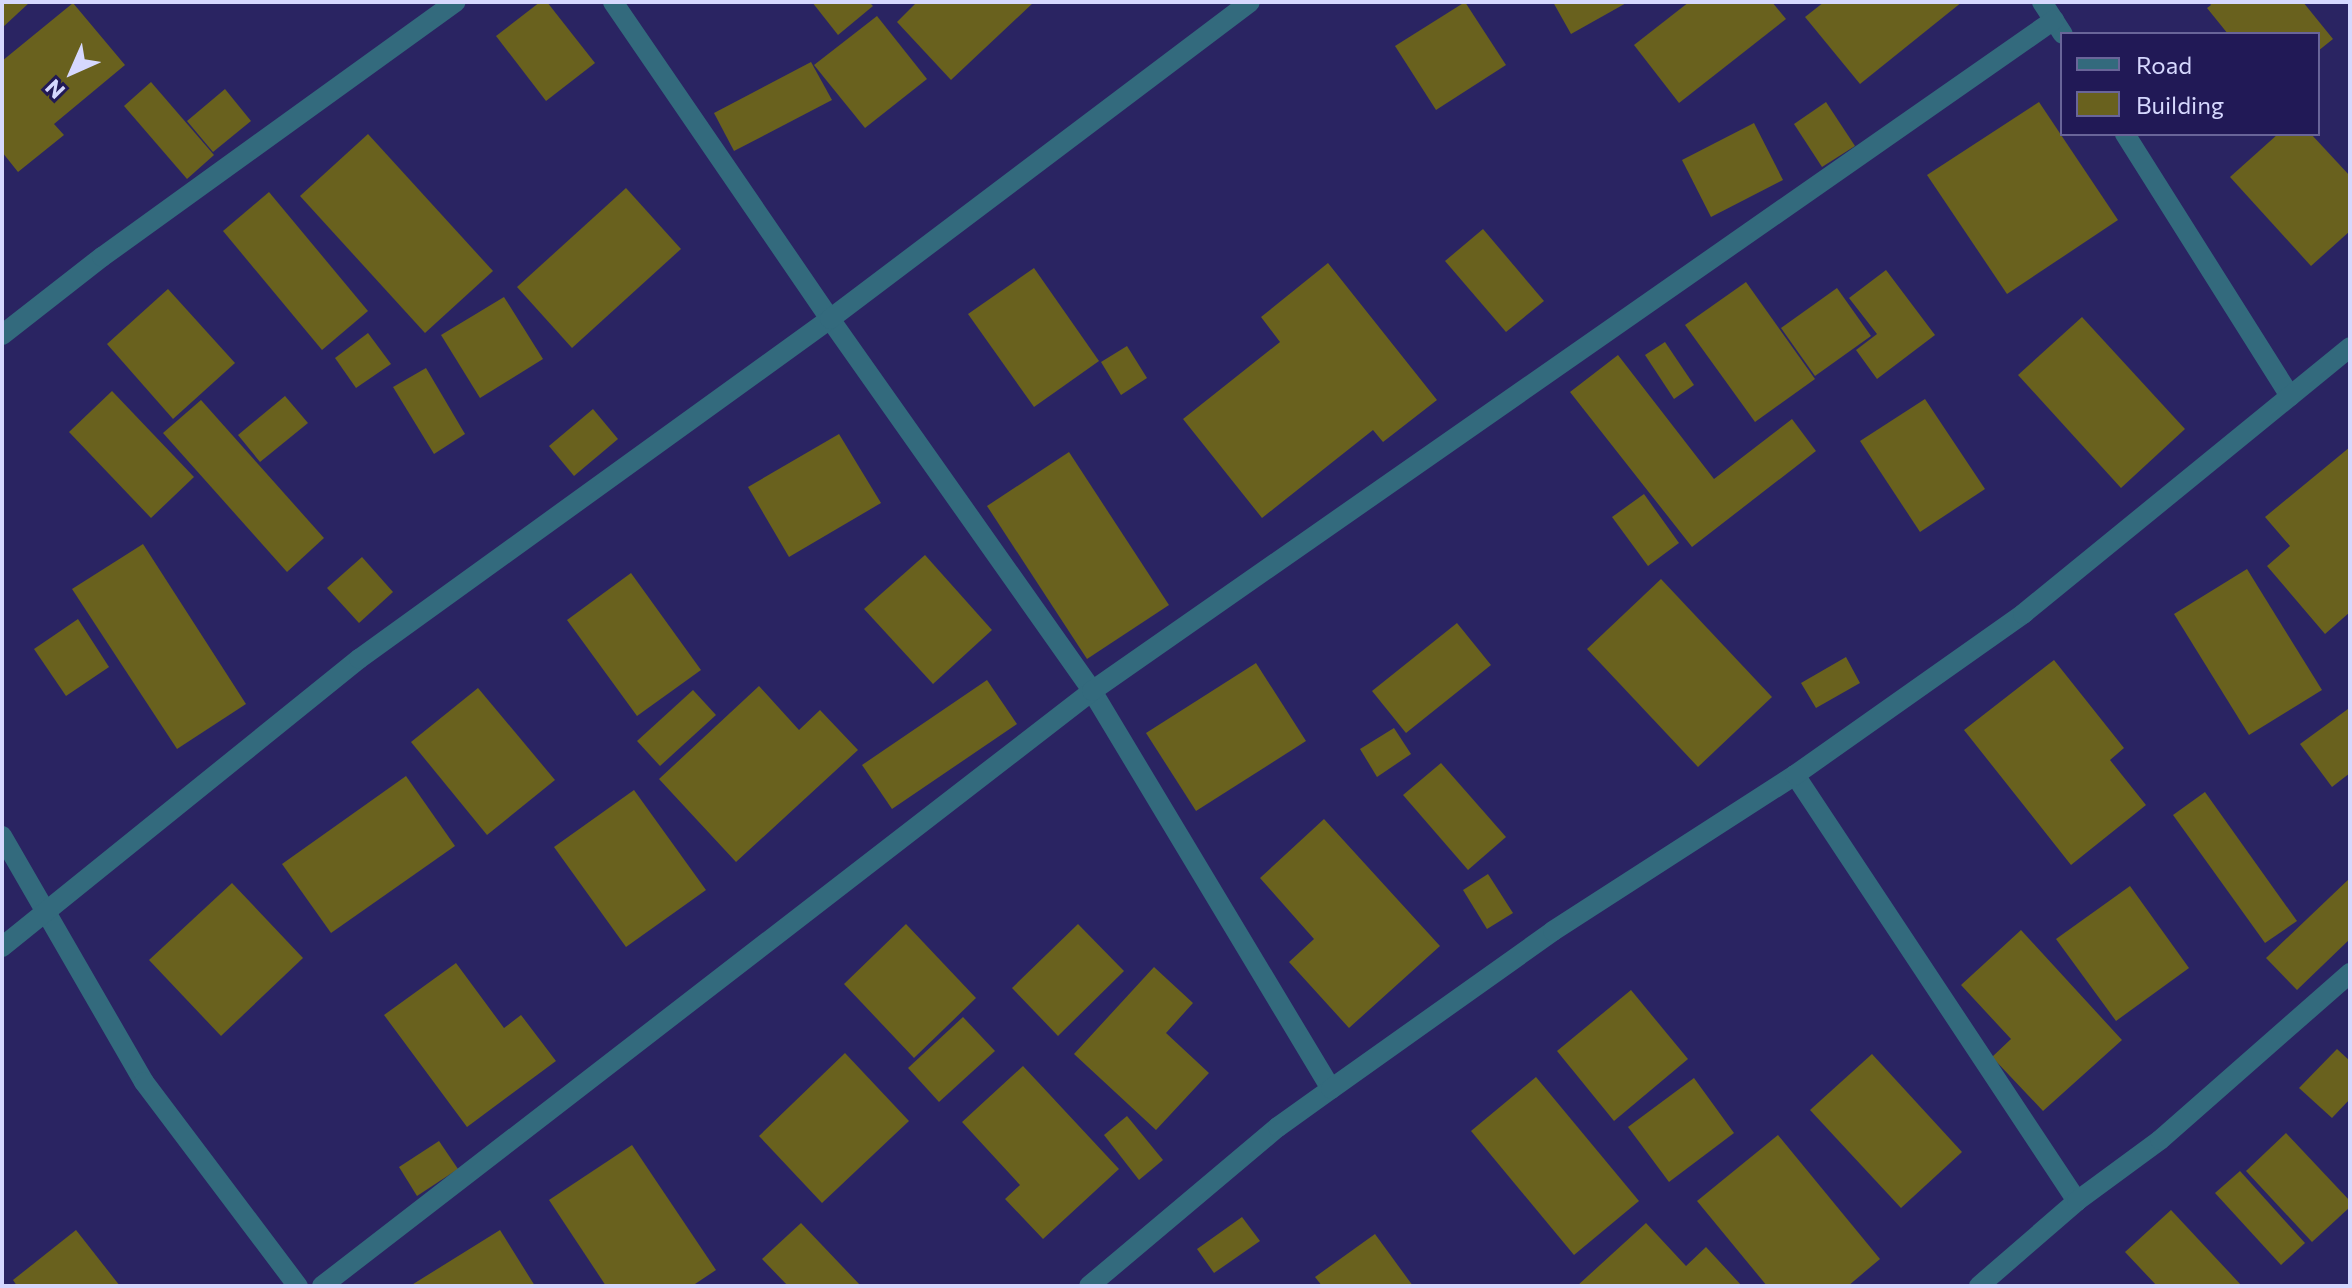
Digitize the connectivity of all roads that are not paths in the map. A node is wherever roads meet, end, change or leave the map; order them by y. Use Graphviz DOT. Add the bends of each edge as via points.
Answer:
graph roads {
  1 [pos="456,2"];
  2 [pos="613,2"];
  3 [pos="1250,2"];
  4 [pos="2042,2"];
  5 [pos="2058,27"];
  6 [pos="2126,136"];
  7 [pos="830,319"];
  8 [pos="2,335"];
  9 [pos="2350,347"];
  10 [pos="2290,396"];
  11 [pos="1092,691"];
  12 [pos="1795,775"];
  13 [pos="2,836"];
  14 [pos="46,915"];
  15 [pos="2,947"];
  16 [pos="2350,973"];
  17 [pos="1331,1089"];
  18 [pos="2077,1201"];
  19 [pos="298,1286"];
  20 [pos="322,1286"];
  21 [pos="1089,1286"];
  22 [pos="1979,1286"];
  1 -- 8 [label="street"];
  2 -- 7 [label="street"];
  3 -- 7 [label="street"];
  4 -- 5 [label="street"];
  5 -- 11 [label="street"];
  6 -- 10 [label="street"];
  7 -- 11 [label="street"];
  7 -- 14 [label="street" via="359,659"];
  9 -- 10 [label="street"];
  10 -- 12 [label="street" via="2023,614"];
  11 -- 17 [label="street"];
  11 -- 20 [label="street"];
  12 -- 17 [label="street" via="1553,931"];
  12 -- 18 [label="street"];
  13 -- 14 [label="street"];
  14 -- 15 [label="street"];
  14 -- 19 [label="street" via="144,1082"];
  16 -- 18 [label="street" via="2160,1140"];
  17 -- 21 [label="street"];
  18 -- 22 [label="street"];
}
